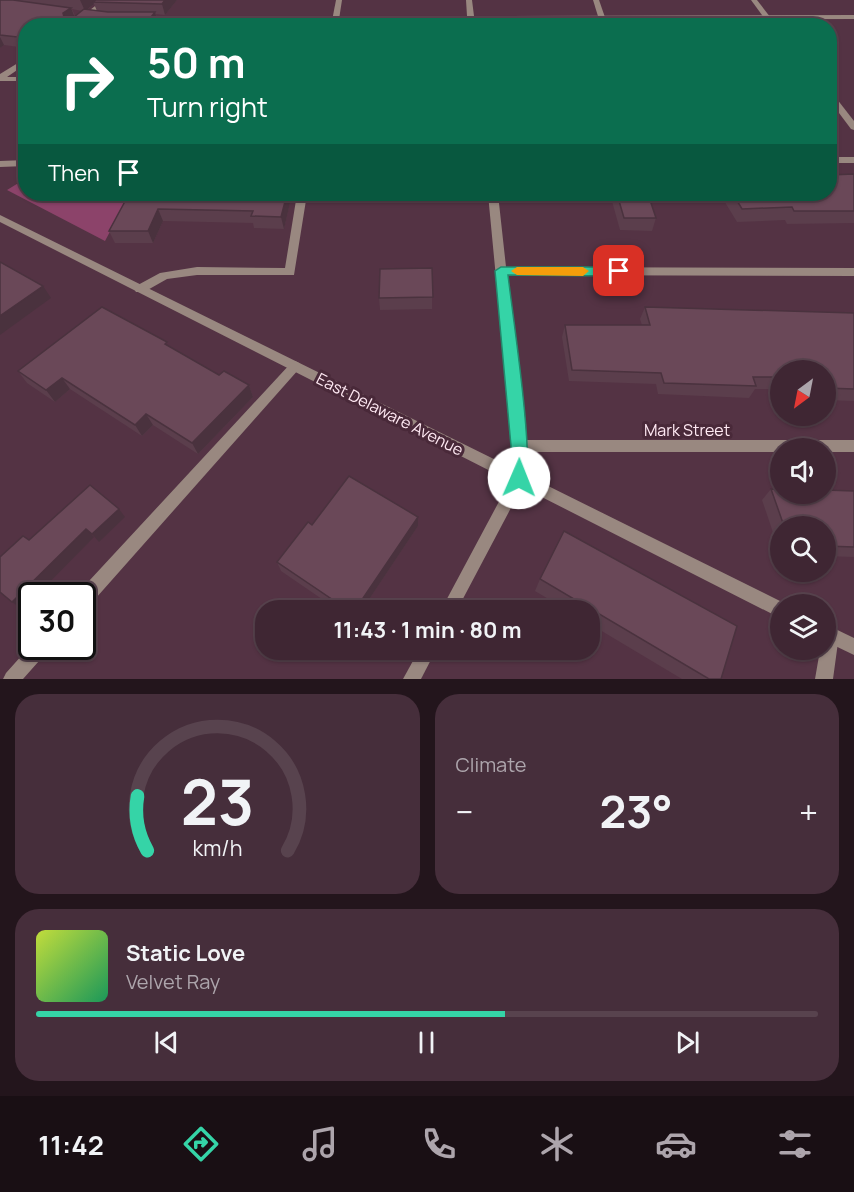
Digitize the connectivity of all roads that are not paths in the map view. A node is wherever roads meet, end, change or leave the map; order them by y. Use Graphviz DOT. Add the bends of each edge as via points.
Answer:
graph roads {
  1 [pos="107,0"];
  2 [pos="339,0"];
  3 [pos="469,0"];
  4 [pos="596,0"];
  5 [pos="754,0"];
  6 [pos="74,15"];
  7 [pos="84,17"];
  8 [pos="767,17"];
  9 [pos="854,17"];
  10 [pos="98,18"];
  11 [pos="335,18"];
  12 [pos="471,18"];
  13 [pos="603,18"];
  14 [pos="734,18"];
  15 [pos="18,66"];
  16 [pos="0,78"];
  17 [pos="18,79"];
  18 [pos="837,105"];
  19 [pos="854,127"];
  20 [pos="837,160"];
  21 [pos="854,160"];
  22 [pos="18,163"];
  23 [pos="0,164"];
  24 [pos="302,201"];
  25 [pos="494,201"];
  26 [pos="0,218"];
  27 [pos="501,271"];
  28 [pos="854,272"];
  29 [pos="140,289"];
  30 [pos="295,366"];
  31 [pos="519,446"];
  32 [pos="854,446"];
  33 [pos="519,478"];
  34 [pos="96,586"];
  35 [pos="454,600"];
  36 [pos="770,605"];
  37 [pos="836,638"];
  38 [pos="854,647"];
  39 [pos="29,660"];
  40 [pos="422,660"];
  41 [pos="826,660"];
  42 [pos="12,679"];
  43 [pos="412,679"];
  44 [pos="824,679"];
  1 -- 7 [label="street"];
  2 -- 11 [label="street"];
  3 -- 12 [label="street"];
  4 -- 13 [label="street"];
  5 -- 8 [label="street"];
  6 -- 7 [label="street"];
  7 -- 10 [label="street"];
  8 -- 9 [label="street"];
  8 -- 14 [label="street"];
  15 -- 16 [label="street"];
  16 -- 17 [label="street"];
  18 -- 19 [label="street"];
  20 -- 21 [label="street"];
  22 -- 23 [label="street"];
  24 -- 29 [label="street" via="290,272 197,271 164,276"];
  25 -- 27 [label="street"];
  26 -- 29 [label="street, East Delaware Avenue"];
  27 -- 28 [label="street"];
  27 -- 31 [label="street"];
  29 -- 30 [label="street, East Delaware Avenue"];
  30 -- 33 [label="street, East Delaware Avenue"];
  30 -- 34 [label="street"];
  31 -- 32 [label="street, Mark Street"];
  31 -- 33 [label="street"];
  33 -- 35 [label="street"];
  33 -- 36 [label="street, East Delaware Avenue"];
  37 -- 38 [label="street"];
  39 -- 42 [label="street"];
  40 -- 43 [label="street"];
  41 -- 44 [label="street"];
}
